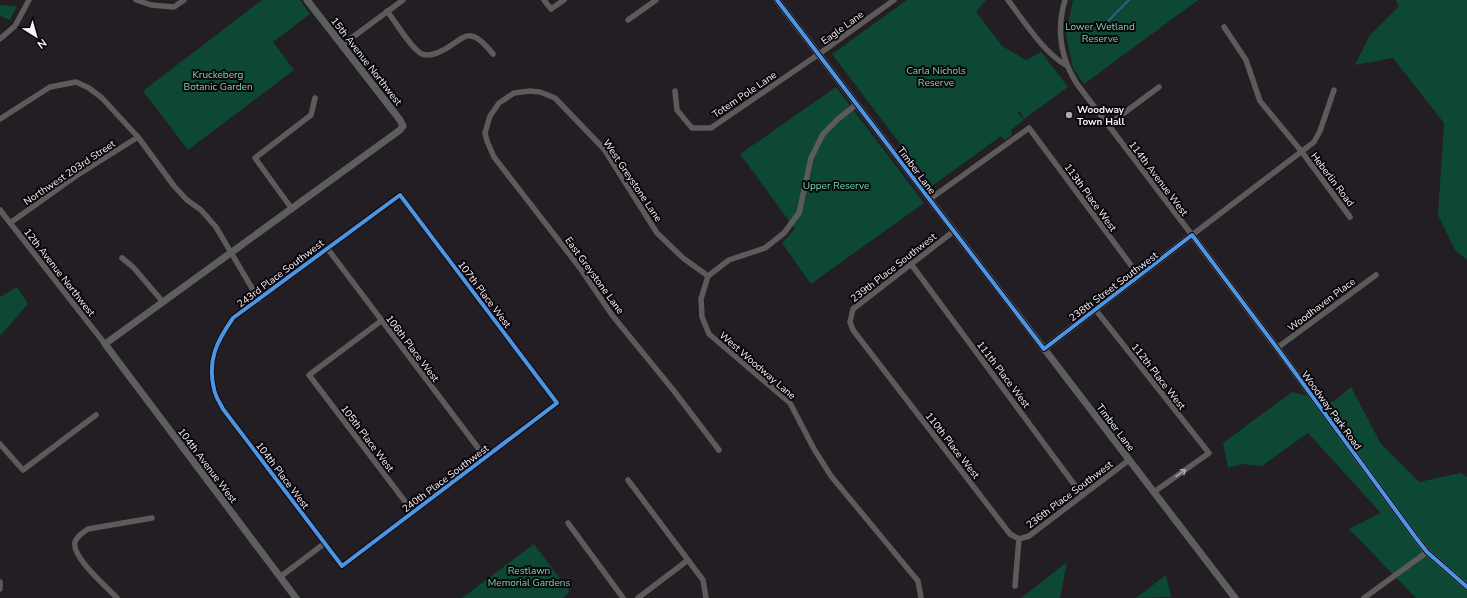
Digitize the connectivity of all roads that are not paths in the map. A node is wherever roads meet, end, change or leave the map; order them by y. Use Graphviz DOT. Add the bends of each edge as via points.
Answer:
graph roads {
  1 [pos="29,0"];
  2 [pos="136,0"];
  3 [pos="184,0"];
  4 [pos="307,0"];
  5 [pos="403,0"];
  6 [pos="544,0"];
  7 [pos="564,0"];
  8 [pos="656,0"];
  9 [pos="778,0"];
  10 [pos="894,0"];
  11 [pos="1008,0"];
  12 [pos="1065,0"];
  13 [pos="387,11"];
  14 [pos="628,20"];
  15 [pos="1224,27"];
  16 [pos="0,39"];
  17 [pos="342,45"];
  18 [pos="493,54"];
  19 [pos="819,54"];
  20 [pos="1066,65"];
  21 [pos="1159,87"];
  22 [pos="1334,90"];
  23 [pos="675,91"];
  24 [pos="315,98"];
  25 [pos="498,103"];
  26 [pos="857,104"];
  27 [pos="0,119"];
  28 [pos="1108,125"];
  29 [pos="138,137"];
  30 [pos="1302,152"];
  31 [pos="400,195"];
  32 [pos="930,199"];
  33 [pos="292,209"];
  34 [pos="0,210"];
  35 [pos="1350,217"];
  36 [pos="10,223"];
  37 [pos="954,231"];
  38 [pos="1192,235"];
  39 [pos="327,248"];
  40 [pos="231,253"];
  41 [pos="122,258"];
  42 [pos="911,264"];
  43 [pos="1376,274"];
  44 [pos="708,276"];
  45 [pos="1139,276"];
  46 [pos="259,300"];
  47 [pos="162,302"];
  48 [pos="1095,309"];
  49 [pos="381,321"];
  50 [pos="850,322"];
  51 [pos="105,344"];
  52 [pos="1277,348"];
  53 [pos="1044,349"];
  54 [pos="214,391"];
  55 [pos="557,403"];
  56 [pos="96,415"];
  57 [pos="0,444"];
  58 [pos="719,450"];
  59 [pos="485,457"];
  60 [pos="1129,460"];
  61 [pos="628,480"];
  62 [pos="1154,492"];
  63 [pos="1082,495"];
  64 [pos="413,512"];
  65 [pos="152,518"];
  66 [pos="568,523"];
  67 [pos="1019,539"];
  68 [pos="325,543"];
  69 [pos="1428,552"];
  70 [pos="688,560"];
  71 [pos="342,566"];
  72 [pos="280,577"];
  73 [pos="0,582"];
  74 [pos="1015,586"];
  75 [pos="1467,587"];
  76 [pos="0,589"];
  77 [pos="117,598"];
  78 [pos="296,598"];
  79 [pos="623,598"];
  80 [pos="638,598"];
  81 [pos="706,598"];
  82 [pos="921,598"];
  83 [pos="1235,598"];
  84 [pos="1364,598"];
  1 -- 16 [label="street" via="15,26"];
  2 -- 3 [label="street" via="151,5 174,7"];
  4 -- 17 [label="street, 15th Avenue Northwest"];
  5 -- 13 [label="street"];
  6 -- 7 [label="street" via="551,9"];
  8 -- 14 [label="street"];
  9 -- 19 [label="street, Timber Lane"];
  10 -- 19 [label="street, Eagle Lane"];
  11 -- 20 [label="street, 114th Avenue West" via="1046,48"];
  12 -- 20 [label="street" via="1061,12 1060,33"];
  13 -- 17 [label="street"];
  13 -- 18 [label="street" via="421,54 435,54 463,36 472,35 485,44"];
  15 -- 30 [label="street, Heberlin Road" via="1246,60 1260,101"];
  17 -- 33 [label="street, 15th Avenue Northwest" via="403,126"];
  19 -- 23 [label="street, Totem Pole Lane" via="711,128 692,128 677,110"];
  19 -- 26 [label="street, Timber Lane"];
  20 -- 28 [label="street, 114th Avenue West"];
  21 -- 28 [label="street"];
  22 -- 30 [label="street, 238th Street Southwest" via="1320,131 1314,142"];
  24 -- 33 [label="street" via="311,115 255,158"];
  25 -- 44 [label="street, West Greystone Lane" via="514,93 530,91 555,98 604,149 657,233 683,258"];
  25 -- 58 [label="street, East Greystone Lane" via="490,116 485,133 494,157 580,268 612,315"];
  26 -- 32 [label="street, Timber Lane"];
  26 -- 44 [label="street" via="823,134 811,158 799,213 784,233 765,248 729,260"];
  27 -- 29 [label="street" via="50,87 76,82 102,98"];
  28 -- 38 [label="street, 114th Avenue West"];
  29 -- 36 [label="street, Northwest 203rd Street" via="76,176"];
  29 -- 40 [label="street" via="174,186 216,227"];
  30 -- 35 [label="street, Heberlin Road"];
  30 -- 38 [label="street, 238th Street Southwest"];
  31 -- 39 [label="street, 243rd Place Southwest"];
  31 -- 55 [label="street, 107th Place West"];
  32 -- 37 [label="street, Timber Lane"];
  32 -- 45 [label="street, 113th Place West" via="1030,128"];
  33 -- 40 [label="street"];
  34 -- 36 [label="street, 12th Avenue Northwest"];
  36 -- 51 [label="street, 12th Avenue Northwest"];
  37 -- 42 [label="street, 239th Place Southwest"];
  37 -- 53 [label="street, Timber Lane"];
  38 -- 45 [label="street, 238th Street Southwest"];
  38 -- 52 [label="street, Woodway Park Road"];
  39 -- 46 [label="street, 243rd Place Southwest"];
  39 -- 49 [label="street, 106th Place West"];
  40 -- 46 [label="street"];
  40 -- 47 [label="street"];
  41 -- 47 [label="street" via="133,267"];
  42 -- 50 [label="street, 239th Place Southwest" via="853,310"];
  42 -- 63 [label="street, 111th Place West"];
  43 -- 52 [label="street, Woodhaven Place"];
  44 -- 82 [label="street, West Woodway Lane" via="701,299 702,317 709,334 790,403 831,476 918,582"];
  45 -- 48 [label="street, 238th Street Southwest"];
  46 -- 54 [label="street, 243rd Place Southwest" via="233,318 220,337 211,371"];
  47 -- 51 [label="street"];
  48 -- 53 [label="street, 238th Street Southwest"];
  62 -- 48 [label="street, 112th Place West, one-way" via="1209,453"];
  49 -- 59 [label="street, 106th Place West"];
  49 -- 64 [label="street, 105th Place West" via="309,375"];
  50 -- 67 [label="street, 110th Place West" via="853,330 1010,534"];
  51 -- 72 [label="street, 104th Avenue West"];
  52 -- 69 [label="street, Woodway Park Road"];
  53 -- 60 [label="street, Timber Lane"];
  54 -- 68 [label="street, 104th Place West" via="223,409"];
  55 -- 59 [label="street, 240th Place Southwest"];
  56 -- 57 [label="street" via="23,470"];
  59 -- 64 [label="street, 240th Place Southwest"];
  60 -- 62 [label="street, Timber Lane"];
  60 -- 63 [label="street, 236th Place Southwest"];
  61 -- 70 [label="street"];
  62 -- 83 [label="street, Timber Lane"];
  63 -- 67 [label="street, 236th Place Southwest" via="1029,536"];
  64 -- 71 [label="street, 240th Place Southwest"];
  65 -- 77 [label="street" via="88,529 75,541 80,559"];
  66 -- 79 [label="street"];
  67 -- 74 [label="street"];
  68 -- 71 [label="street, 104th Place West"];
  68 -- 72 [label="street"];
  69 -- 75 [label="street, Woodway Park Road"];
  69 -- 84 [label="street"];
  70 -- 80 [label="street"];
  70 -- 81 [label="street" via="704,580"];
  72 -- 78 [label="street, 104th Avenue West"];
  73 -- 76 [label="street"];
}
